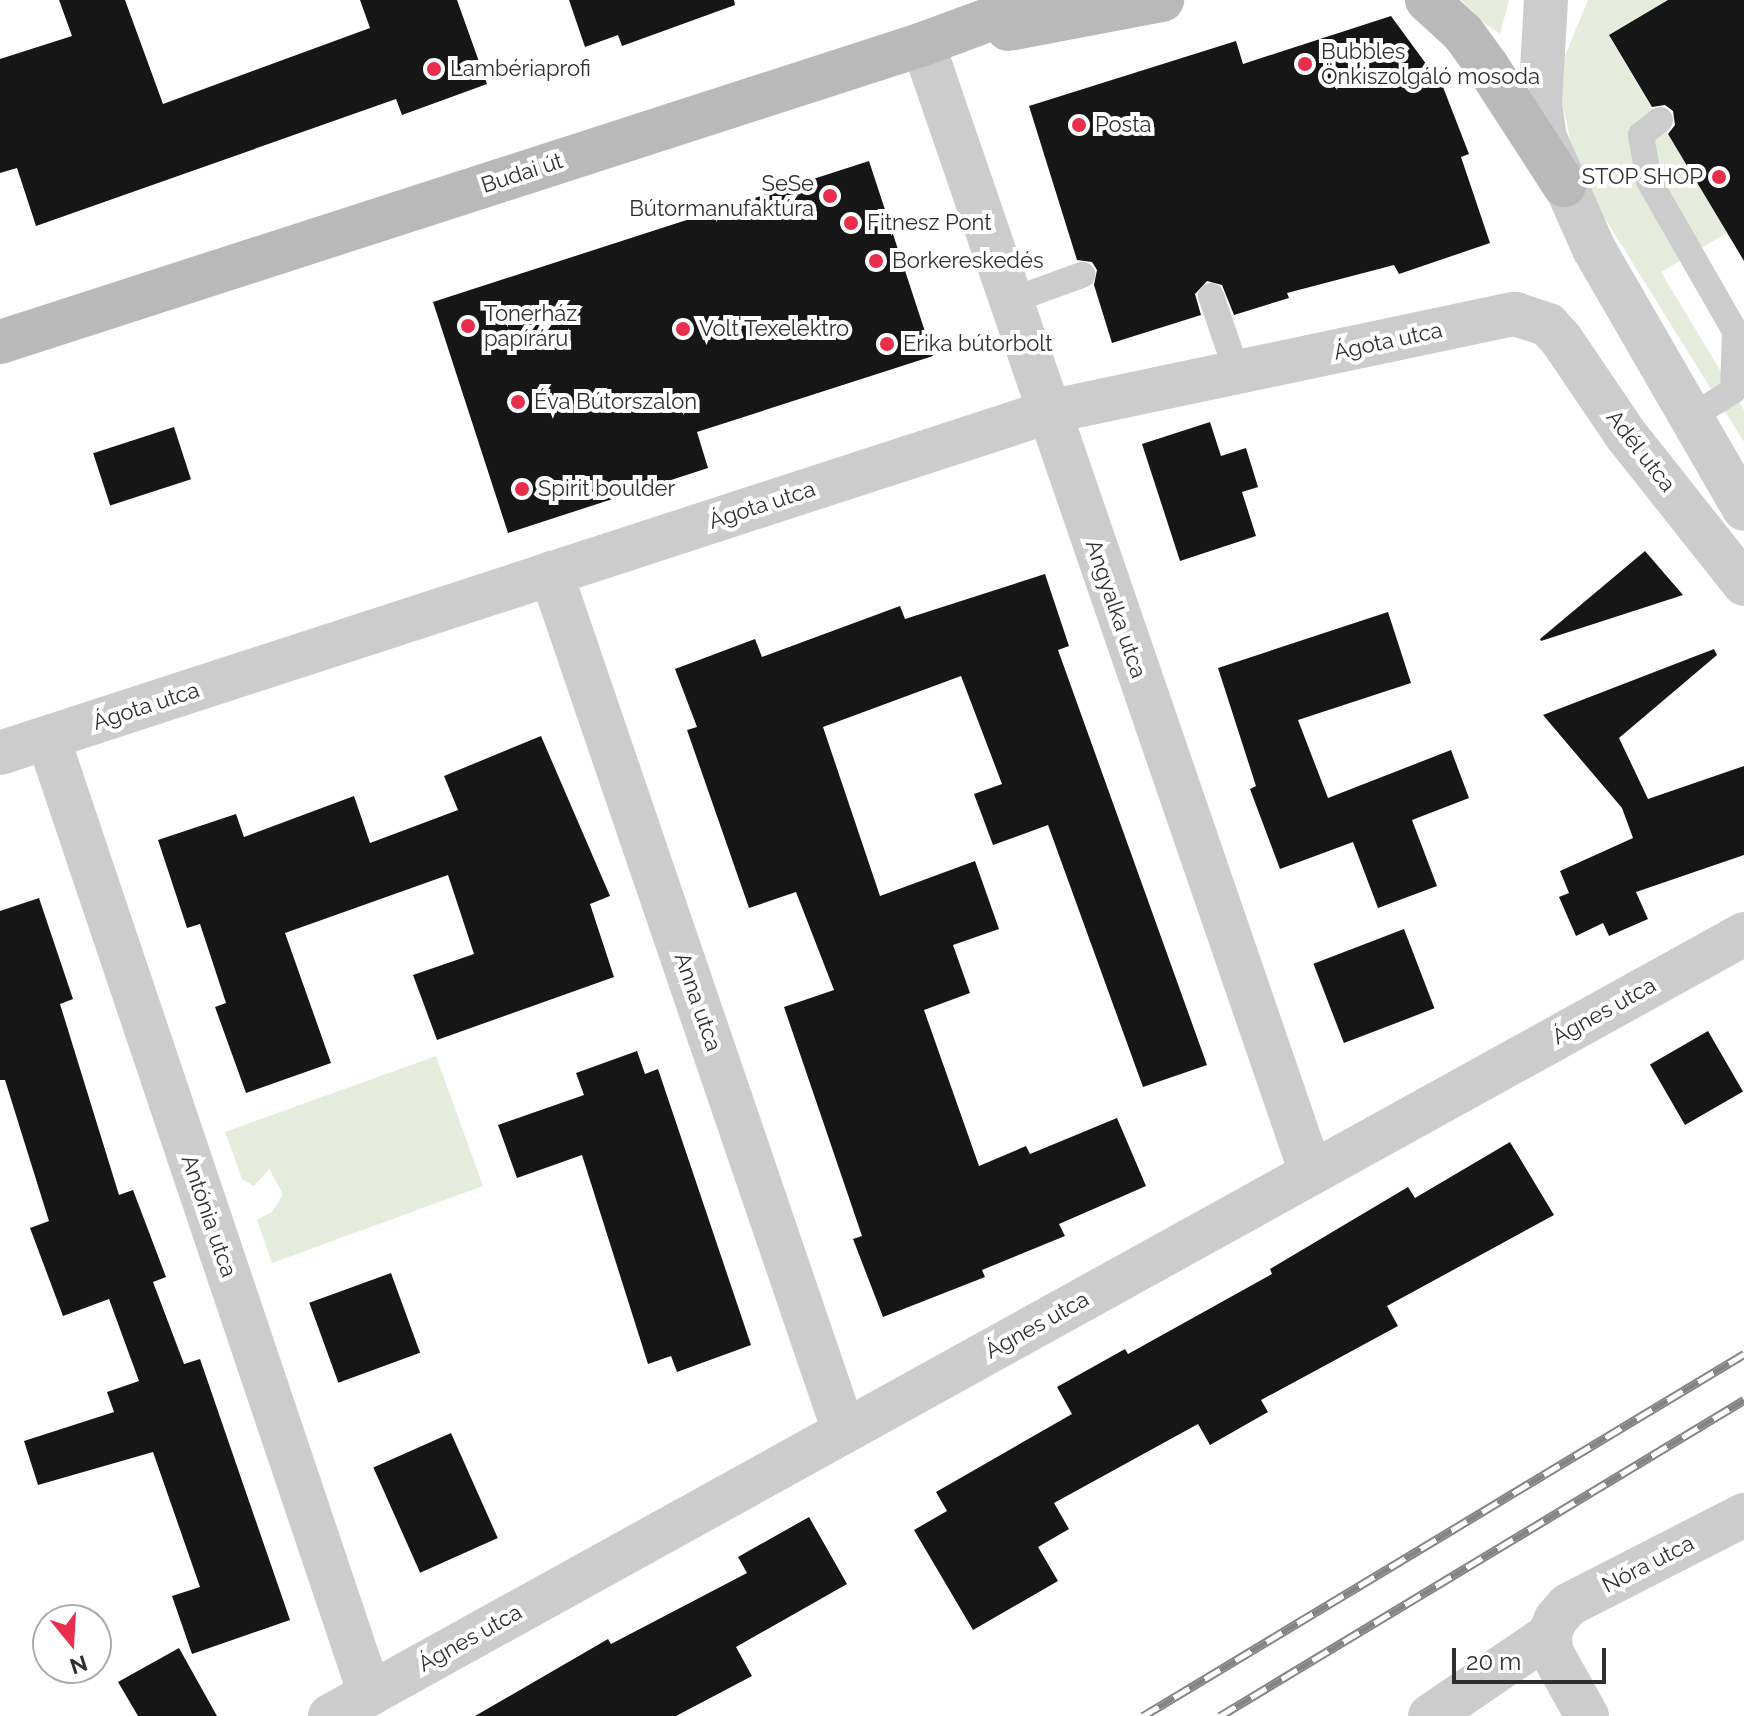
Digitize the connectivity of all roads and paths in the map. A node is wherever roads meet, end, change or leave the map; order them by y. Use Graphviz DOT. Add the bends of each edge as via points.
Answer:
graph roads {
  1 [pos="1042,0"];
  2 [pos="1162,0"];
  3 [pos="1427,0"];
  4 [pos="1546,0"];
  5 [pos="1572,0"];
  6 [pos="923,44"];
  7 [pos="1542,59"];
  8 [pos="1660,120"];
  9 [pos="1564,185"];
  10 [pos="1082,275"];
  11 [pos="1211,296"];
  12 [pos="1010,301"];
  13 [pos="1539,320"];
  14 [pos="0,342"];
  15 [pos="1237,372"];
  16 [pos="1048,412"];
  17 [pos="1691,417"];
  18 [pos="1744,509"];
  19 [pos="551,573"];
  20 [pos="1744,584"];
  21 [pos="48,738"];
  22 [pos="0,753"];
  23 [pos="1744,934"];
  24 [pos="1311,1173"];
  25 [pos="844,1431"];
  26 [pos="1744,1515"];
  27 [pos="1552,1627"];
  28 [pos="370,1694"];
  29 [pos="330,1716"];
  30 [pos="1430,1716"];
  31 [pos="1587,1716"];
  1 -- 6 [label="main road, Budai út"];
  2 -- 6 [label="main road"];
  3 -- 9 [label="main road" via="1463,33"];
  4 -- 7 [label="street"];
  5 -- 7 [label="street"];
  6 -- 12 [label="street, Angyalka utca"];
  6 -- 14 [label="main road, Budai út"];
  7 -- 9 [label="street" via="1545,138"];
  8 -- 17 [label="lane" via="1641,135 1649,181 1735,331 1733,391"];
  9 -- 17 [label="street" via="1594,249"];
  10 -- 12 [label="lane"];
  11 -- 15 [label="lane"];
  12 -- 16 [label="street, Angyalka utca"];
  13 -- 15 [label="street, Ágota utca" via="1515,314"];
  13 -- 20 [label="street, Adél utca" via="1561,339 1626,435"];
  15 -- 16 [label="street, Ágota utca"];
  16 -- 19 [label="street, Ágota utca"];
  16 -- 24 [label="street, Angyalka utca"];
  17 -- 18 [label="street"];
  19 -- 21 [label="street, Ágota utca"];
  19 -- 25 [label="street, Anna utca"];
  21 -- 22 [label="street, Ágota utca"];
  21 -- 28 [label="street, Antónia utca"];
  23 -- 24 [label="street, Ágnes utca"];
  24 -- 25 [label="street, Ágnes utca"];
  25 -- 28 [label="street, Ágnes utca"];
  26 -- 27 [label="street, Nóra utca" via="1568,1605"];
  27 -- 30 [label="street, Nóra utca"];
  27 -- 31 [label="street" via="1559,1670"];
  28 -- 29 [label="street, Ágnes utca"];
}
